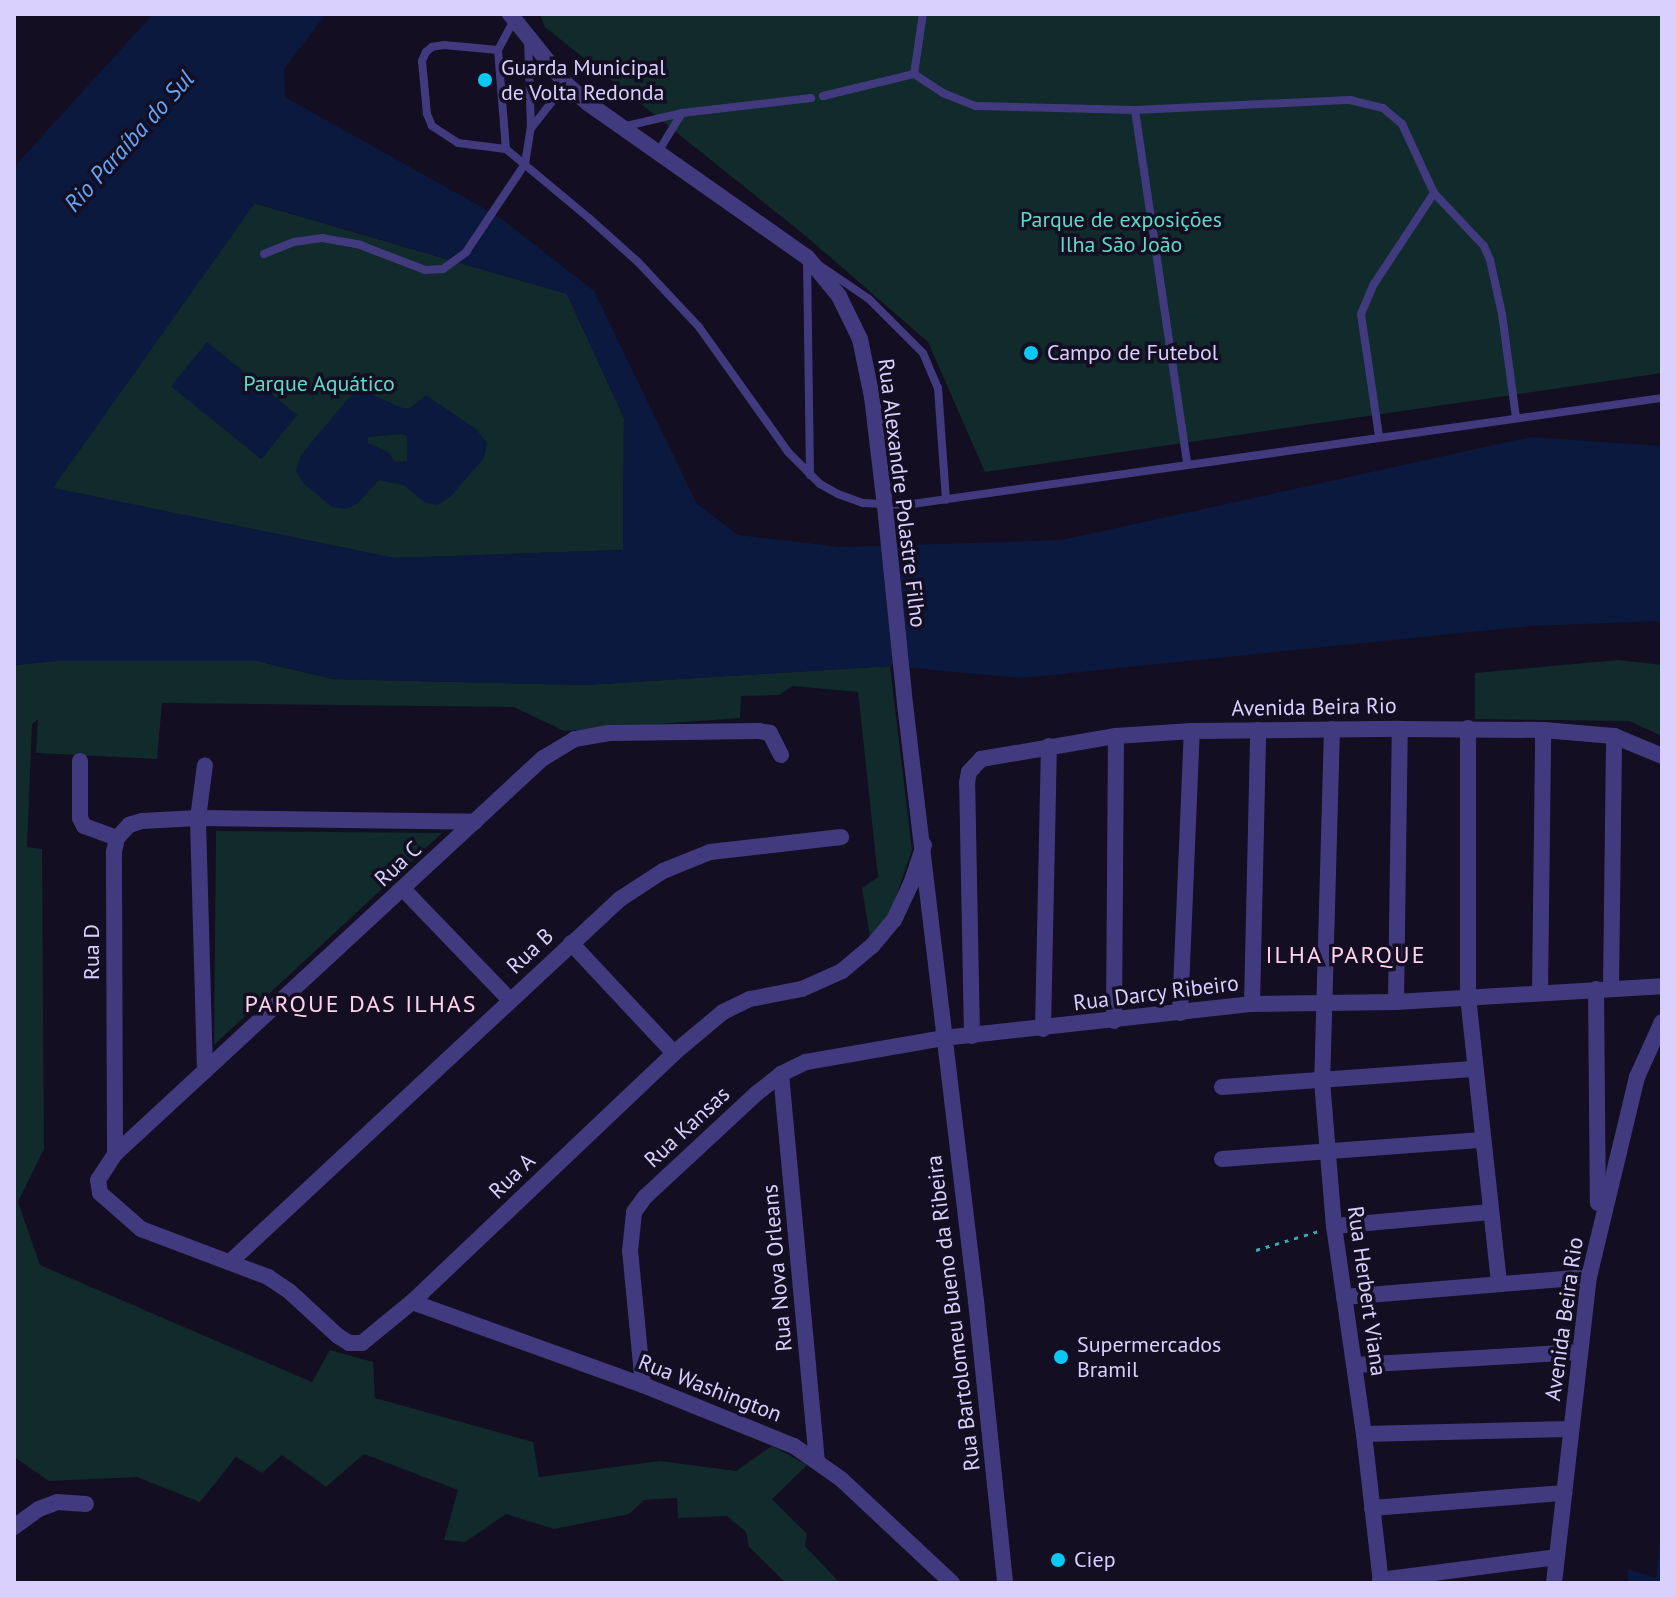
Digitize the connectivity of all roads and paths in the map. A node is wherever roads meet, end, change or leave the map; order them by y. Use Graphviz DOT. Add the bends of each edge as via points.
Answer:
graph roads {
  1 [pos="923,14"];
  2 [pos="512,17"];
  3 [pos="528,39"];
  4 [pos="498,50"];
  5 [pos="914,74"];
  6 [pos="566,84"];
  7 [pos="823,96"];
  8 [pos="811,98"];
  9 [pos="1135,110"];
  10 [pos="682,113"];
  11 [pos="531,128"];
  12 [pos="621,128"];
  13 [pos="506,149"];
  14 [pos="658,152"];
  15 [pos="525,164"];
  16 [pos="1434,193"];
  17 [pos="264,254"];
  18 [pos="807,257"];
  19 [pos="1662,398"];
  20 [pos="1516,417"];
  21 [pos="1379,436"];
  22 [pos="1187,463"];
  23 [pos="810,476"];
  24 [pos="946,500"];
  25 [pos="1468,728"];
  26 [pos="1332,729"];
  27 [pos="1400,729"];
  28 [pos="1258,730"];
  29 [pos="1543,730"];
  30 [pos="1192,731"];
  31 [pos="1116,736"];
  32 [pos="1614,736"];
  33 [pos="1049,746"];
  34 [pos="781,755"];
  35 [pos="1662,756"];
  36 [pos="80,761"];
  37 [pos="205,765"];
  38 [pos="198,818"];
  39 [pos="475,822"];
  40 [pos="841,837"];
  41 [pos="117,838"];
  42 [pos="924,845"];
  43 [pos="404,890"];
  44 [pos="571,943"];
  45 [pos="1662,986"];
  46 [pos="1604,989"];
  47 [pos="1540,992"];
  48 [pos="1468,997"];
  49 [pos="510,1000"];
  50 [pos="1396,1002"];
  51 [pos="1322,1003"];
  52 [pos="1252,1004"];
  53 [pos="1180,1013"];
  54 [pos="1114,1021"];
  55 [pos="1662,1022"];
  56 [pos="1043,1029"];
  57 [pos="972,1036"];
  58 [pos="943,1038"];
  59 [pos="674,1053"];
  60 [pos="1475,1069"];
  61 [pos="205,1071"];
  62 [pos="781,1074"];
  63 [pos="1322,1081"];
  64 [pos="1222,1087"];
  65 [pos="1482,1140"];
  66 [pos="1327,1152"];
  67 [pos="115,1154"];
  68 [pos="1222,1159"];
  69 [pos="98,1180"];
  70 [pos="1490,1212"];
  71 [pos="1334,1226"];
  72 [pos="1598,1232"];
  73 [pos="1256,1250"];
  74 [pos="230,1262"];
  75 [pos="1589,1277"];
  76 [pos="1499,1282"];
  77 [pos="1344,1297"];
  78 [pos="412,1302"];
  79 [pos="1580,1352"];
  80 [pos="1355,1365"];
  81 [pos="643,1385"];
  82 [pos="1571,1429"];
  83 [pos="1364,1434"];
  84 [pos="817,1459"];
  85 [pos="1564,1493"];
  86 [pos="86,1504"];
  87 [pos="1372,1508"];
  88 [pos="14,1527"];
  89 [pos="1556,1557"];
  90 [pos="1380,1581"];
  91 [pos="952,1583"];
  92 [pos="1005,1583"];
  93 [pos="1554,1583"];
  1 -- 5 [label="lane"];
  2 -- 3 [label="street, Rua Alexandre Polastre Filho"];
  2 -- 4 [label="lane"];
  3 -- 6 [label="street, Rua Alexandre Polastre Filho"];
  3 -- 11 [label="lane"];
  4 -- 13 [label="lane"];
  4 -- 13 [label="lane" via="444,45 432,47 422,61 432,126 458,143"];
  5 -- 7 [label="lane"];
  5 -- 9 [label="lane" via="976,106"];
  6 -- 11 [label="lane"];
  6 -- 12 [label="street, Rua Alexandre Polastre Filho"];
  8 -- 10 [label="lane"];
  9 -- 16 [label="lane" via="1350,100 1383,108 1402,124"];
  9 -- 22 [label="lane"];
  10 -- 12 [label="lane"];
  10 -- 14 [label="lane"];
  11 -- 15 [label="lane"];
  12 -- 14 [label="street, Rua Alexandre Polastre Filho"];
  13 -- 15 [label="lane"];
  14 -- 18 [label="street, Rua Alexandre Polastre Filho"];
  15 -- 17 [label="lane" via="466,252 443,269 425,270 360,245 322,238"];
  15 -- 23 [label="lane" via="638,262 699,327 765,423"];
  16 -- 20 [label="lane" via="1484,246 1490,260"];
  16 -- 21 [label="lane" via="1374,284 1361,314"];
  18 -- 23 [label="lane"];
  18 -- 24 [label="lane" via="869,299 923,353 938,388"];
  18 -- 42 [label="street, Rua Alexandre Polastre Filho, bridge" via="839,296 860,339 872,397"];
  19 -- 20 [label="lane"];
  20 -- 21 [label="lane"];
  21 -- 22 [label="lane"];
  22 -- 24 [label="lane"];
  23 -- 24 [label="lane" via="863,503"];
  25 -- 27 [label="street, Avenida Beira Rio"];
  25 -- 29 [label="street, Avenida Beira Rio"];
  25 -- 48 [label="street"];
  26 -- 27 [label="street, Avenida Beira Rio"];
  26 -- 28 [label="street, Avenida Beira Rio"];
  26 -- 51 [label="street, Rua Herbert Viana"];
  27 -- 50 [label="street"];
  28 -- 30 [label="street, Avenida Beira Rio"];
  28 -- 52 [label="street"];
  29 -- 32 [label="street, Avenida Beira Rio"];
  29 -- 47 [label="street"];
  30 -- 31 [label="street, Avenida Beira Rio"];
  30 -- 53 [label="street"];
  31 -- 33 [label="street, Avenida Beira Rio"];
  31 -- 54 [label="street"];
  32 -- 35 [label="street, Avenida Beira Rio"];
  32 -- 46 [label="street"];
  33 -- 56 [label="street"];
  33 -- 57 [label="street, Avenida Beira Rio" via="981,759 969,772"];
  34 -- 39 [label="street, Rua C" via="765,731 609,733 575,739 543,758"];
  36 -- 41 [label="street" via="80,818 84,826"];
  37 -- 38 [label="street"];
  38 -- 39 [label="street"];
  38 -- 41 [label="street" via="142,821 129,825"];
  38 -- 61 [label="street"];
  39 -- 43 [label="street, Rua C"];
  40 -- 44 [label="street, Rua B" via="710,852 663,871 620,899"];
  41 -- 67 [label="street, Rua D"];
  42 -- 58 [label="street, Rua Alexandre Polastre Filho"];
  42 -- 59 [label="street, Rua A" via="894,920 842,971 723,1012"];
  43 -- 49 [label="street"];
  43 -- 61 [label="street, Rua C"];
  44 -- 49 [label="street, Rua B"];
  44 -- 59 [label="street"];
  45 -- 46 [label="street, Rua Darcy Ribeiro"];
  46 -- 47 [label="street, Rua Darcy Ribeiro"];
  46 -- 72 [label="street"];
  47 -- 48 [label="street, Rua Darcy Ribeiro"];
  48 -- 50 [label="street, Rua Darcy Ribeiro"];
  48 -- 60 [label="street"];
  49 -- 74 [label="street, Rua B"];
  50 -- 51 [label="street, Rua Darcy Ribeiro"];
  51 -- 52 [label="street, Rua Darcy Ribeiro"];
  51 -- 63 [label="street, Rua Herbert Viana"];
  52 -- 53 [label="street, Rua Darcy Ribeiro"];
  53 -- 54 [label="street, Rua Darcy Ribeiro"];
  54 -- 56 [label="street, Rua Darcy Ribeiro"];
  55 -- 72 [label="street, Avenida Beira Rio" via="1637,1077"];
  56 -- 57 [label="street, Rua Darcy Ribeiro"];
  57 -- 58 [label="street, Rua Darcy Ribeiro"];
  58 -- 62 [label="street, Rua Kansas" via="806,1062"];
  58 -- 92 [label="street, Rua Bartolomeu Bueno da Ribeira"];
  59 -- 78 [label="street, Rua A"];
  60 -- 63 [label="street"];
  60 -- 65 [label="street"];
  61 -- 67 [label="street, Rua C"];
  62 -- 81 [label="street, Rua Kansas" via="634,1212 630,1251"];
  62 -- 84 [label="street, Rua Nova Orleans"];
  63 -- 64 [label="street"];
  63 -- 66 [label="street, Rua Herbert Viana"];
  65 -- 66 [label="street"];
  65 -- 70 [label="street"];
  66 -- 68 [label="street"];
  66 -- 71 [label="street, Rua Herbert Viana"];
  67 -- 69 [label="street, Rua C"];
  69 -- 74 [label="street, Rua A" via="100,1193 141,1229"];
  70 -- 71 [label="street"];
  70 -- 76 [label="street"];
  71 -- 73 [label="path"];
  71 -- 77 [label="street, Rua Herbert Viana"];
  72 -- 75 [label="street, Avenida Beira Rio"];
  74 -- 78 [label="street, Rua A" via="289,1291 349,1343 375,1335"];
  75 -- 76 [label="street"];
  75 -- 79 [label="street, Avenida Beira Rio"];
  76 -- 77 [label="street"];
  77 -- 80 [label="street, Rua Herbert Viana"];
  78 -- 81 [label="street, Rua Washington"];
  79 -- 80 [label="street"];
  79 -- 82 [label="street, Avenida Beira Rio"];
  80 -- 83 [label="street, Rua Herbert Viana"];
  81 -- 84 [label="street, Rua Washington" via="769,1434"];
  82 -- 83 [label="street"];
  82 -- 85 [label="street, Avenida Beira Rio"];
  83 -- 87 [label="street, Rua Herbert Viana"];
  84 -- 91 [label="street, Rua Washington"];
  85 -- 87 [label="street"];
  85 -- 89 [label="street, Avenida Beira Rio"];
  86 -- 88 [label="street" via="57,1502"];
  87 -- 90 [label="street, Rua Herbert Viana"];
  89 -- 90 [label="street"];
  89 -- 93 [label="street, Avenida Beira Rio"];
}
